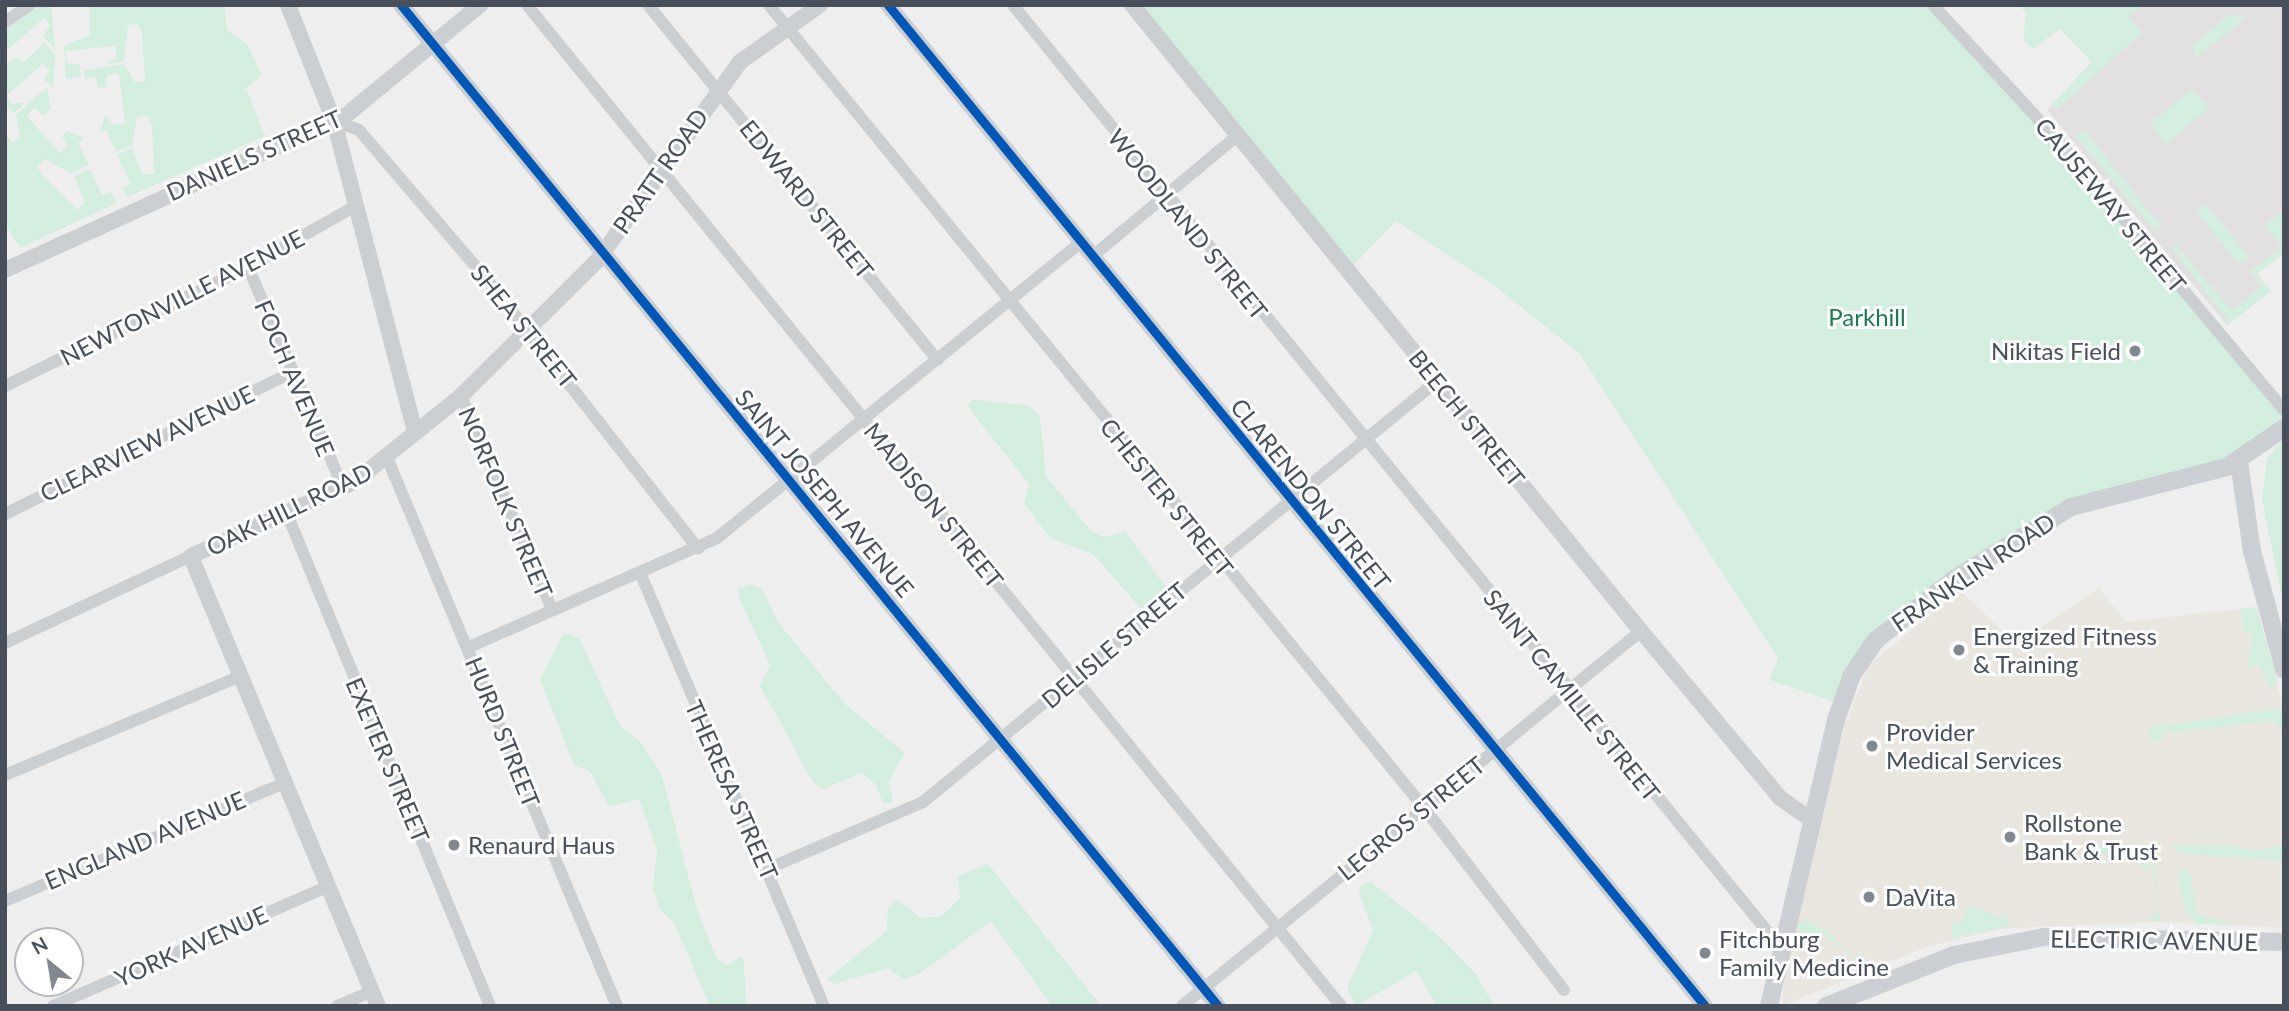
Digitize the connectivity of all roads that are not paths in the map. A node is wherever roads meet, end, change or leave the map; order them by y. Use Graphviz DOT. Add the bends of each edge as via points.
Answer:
graph roads {
  1 [pos="29,5"];
  2 [pos="288,5"];
  3 [pos="401,5"];
  4 [pos="480,5"];
  5 [pos="527,5"];
  6 [pos="648,5"];
  7 [pos="769,5"];
  8 [pos="820,5"];
  9 [pos="888,5"];
  10 [pos="1013,5"];
  11 [pos="1132,5"];
  12 [pos="1933,5"];
  13 [pos="5,22"];
  14 [pos="786,27"];
  15 [pos="432,44"];
  16 [pos="718,89"];
  17 [pos="334,121"];
  18 [pos="1238,135"];
  19 [pos="661,172"];
  20 [pos="1164,195"];
  21 [pos="357,205"];
  22 [pos="1083,241"];
  23 [pos="603,253"];
  24 [pos="1094,255"];
  25 [pos="248,267"];
  26 [pos="5,270"];
  27 [pos="1009,301"];
  28 [pos="531,332"];
  29 [pos="938,360"];
  30 [pos="290,373"];
  31 [pos="1437,382"];
  32 [pos="5,386"];
  33 [pos="461,396"];
  34 [pos="2284,410"];
  35 [pos="865,420"];
  36 [pos="2284,428"];
  37 [pos="415,431"];
  38 [pos="1366,442"];
  39 [pos="388,460"];
  40 [pos="2238,462"];
  41 [pos="789,481"];
  42 [pos="343,488"];
  43 [pos="1292,501"];
  44 [pos="5,514"];
  45 [pos="287,514"];
  46 [pos="698,549"];
  47 [pos="191,556"];
  48 [pos="1218,559"];
  49 [pos="641,575"];
  50 [pos="552,609"];
  51 [pos="1641,631"];
  52 [pos="5,643"];
  53 [pos="469,647"];
  54 [pos="2284,670"];
  55 [pos="240,676"];
  56 [pos="1076,678"];
  57 [pos="1569,690"];
  58 [pos="1002,738"];
  59 [pos="1495,750"];
  60 [pos="5,775"];
  61 [pos="285,783"];
  62 [pos="1425,809"];
  63 [pos="1812,821"];
  64 [pos="767,869"];
  65 [pos="329,886"];
  66 [pos="5,901"];
  67 [pos="1278,925"];
  68 [pos="2284,942"];
  69 [pos="1780,947"];
  70 [pos="1204,988"];
  71 [pos="1564,990"];
  72 [pos="375,998"];
  73 [pos="53,1006"];
  74 [pos="337,1006"];
  75 [pos="490,1006"];
  76 [pos="617,1006"];
  77 [pos="824,1006"];
  78 [pos="1182,1006"];
  79 [pos="1218,1006"];
  80 [pos="1341,1006"];
  81 [pos="1705,1006"];
  82 [pos="1769,1006"];
  83 [pos="1826,1006"];
  1 -- 13 [label="street"];
  2 -- 17 [label="street"];
  3 -- 15 [label="street, SAINT JOSEPH AVENUE"];
  4 -- 15 [label="street, DANIELS STREET"];
  5 -- 19 [label="street, MADISON STREET"];
  6 -- 16 [label="street, EDWARD STREET"];
  7 -- 14 [label="street, CHESTER STREET"];
  8 -- 14 [label="street, PRATT ROAD"];
  9 -- 22 [label="street, CLARENDON STREET"];
  10 -- 20 [label="street, WOODLAND STREET"];
  11 -- 18 [label="street, BEECH STREET"];
  12 -- 34 [label="street, CAUSEWAY STREET" via="2048,129"];
  14 -- 16 [label="street, PRATT ROAD" via="740,62"];
  14 -- 27 [label="street, CHESTER STREET"];
  15 -- 17 [label="street, DANIELS STREET"];
  15 -- 23 [label="street, SAINT JOSEPH AVENUE"];
  16 -- 19 [label="street, PRATT ROAD"];
  16 -- 29 [label="street, EDWARD STREET"];
  17 -- 21 [label="street"];
  17 -- 26 [label="street, DANIELS STREET"];
  17 -- 28 [label="street, SHEA STREET" via="359,130"];
  18 -- 20 [label="street"];
  18 -- 31 [label="street, BEECH STREET"];
  19 -- 23 [label="street, PRATT ROAD"];
  19 -- 35 [label="street, MADISON STREET"];
  20 -- 24 [label="street"];
  20 -- 38 [label="street, WOODLAND STREET"];
  21 -- 25 [label="street, NEWTONVILLE AVENUE"];
  21 -- 37 [label="street"];
  22 -- 24 [label="street, CLARENDON STREET"];
  22 -- 27 [label="street"];
  23 -- 28 [label="street, PRATT ROAD"];
  23 -- 41 [label="street, SAINT JOSEPH AVENUE"];
  24 -- 43 [label="street, CLARENDON STREET"];
  25 -- 30 [label="street, FOCH AVENUE"];
  25 -- 32 [label="street, NEWTONVILLE AVENUE"];
  27 -- 29 [label="street"];
  27 -- 48 [label="street, CHESTER STREET"];
  28 -- 33 [label="street, PRATT ROAD"];
  28 -- 46 [label="street, SHEA STREET"];
  29 -- 35 [label="street"];
  30 -- 42 [label="street, FOCH AVENUE"];
  30 -- 44 [label="street, CLEARVIEW AVENUE"];
  31 -- 38 [label="street, DELISLE STREET"];
  31 -- 51 [label="street, BEECH STREET"];
  33 -- 37 [label="street, PRATT ROAD"];
  33 -- 50 [label="street, NORFOLK STREET"];
  35 -- 41 [label="street"];
  35 -- 56 [label="street, MADISON STREET"];
  36 -- 40 [label="main road"];
  37 -- 39 [label="street, OAK HILL ROAD"];
  38 -- 43 [label="street, DELISLE STREET"];
  38 -- 57 [label="street, SAINT CAMILLE STREET"];
  39 -- 42 [label="street, OAK HILL ROAD"];
  39 -- 53 [label="street, HURD STREET"];
  40 -- 54 [label="main road" via="2252,551"];
  40 -- 63 [label="main road, FRANKLIN ROAD" via="2071,507 1893,624 1852,675"];
  41 -- 46 [label="street"];
  41 -- 58 [label="street, SAINT JOSEPH AVENUE"];
  42 -- 45 [label="street, OAK HILL ROAD"];
  43 -- 48 [label="street, DELISLE STREET"];
  43 -- 59 [label="street, CLARENDON STREET"];
  45 -- 47 [label="street, OAK HILL ROAD"];
  45 -- 75 [label="street, EXETER STREET"];
  46 -- 49 [label="street"];
  47 -- 52 [label="street"];
  47 -- 55 [label="street, OAK HILL ROAD"];
  48 -- 56 [label="street, DELISLE STREET"];
  48 -- 62 [label="street, CHESTER STREET"];
  49 -- 50 [label="street"];
  49 -- 64 [label="street, THERESA STREET"];
  50 -- 53 [label="street"];
  51 -- 57 [label="street, LEGROS STREET"];
  51 -- 63 [label="street, BEECH STREET" via="1780,798"];
  53 -- 76 [label="street, HURD STREET"];
  55 -- 60 [label="street"];
  55 -- 61 [label="street, OAK HILL ROAD"];
  56 -- 58 [label="street, DELISLE STREET"];
  56 -- 67 [label="street, MADISON STREET"];
  57 -- 59 [label="street, LEGROS STREET"];
  57 -- 69 [label="street, SAINT CAMILLE STREET"];
  58 -- 64 [label="street, DELISLE STREET" via="923,802"];
  58 -- 70 [label="street, SAINT JOSEPH AVENUE"];
  59 -- 62 [label="street, LEGROS STREET"];
  59 -- 81 [label="street, CLARENDON STREET"];
  61 -- 65 [label="street, OAK HILL ROAD"];
  61 -- 66 [label="street, ENGLAND AVENUE"];
  62 -- 67 [label="street, LEGROS STREET"];
  62 -- 71 [label="street, CHESTER STREET"];
  63 -- 69 [label="main road, FRANKLIN ROAD"];
  64 -- 77 [label="street, THERESA STREET"];
  65 -- 72 [label="street, OAK HILL ROAD"];
  65 -- 73 [label="street, YORK AVENUE"];
  67 -- 70 [label="street, LEGROS STREET"];
  67 -- 80 [label="street, MADISON STREET"];
  68 -- 83 [label="main road, ELECTRIC AVENUE" via="2044,937 1941,959"];
  69 -- 82 [label="main road, FRANKLIN ROAD"];
  70 -- 78 [label="street, LEGROS STREET"];
  70 -- 79 [label="street, SAINT JOSEPH AVENUE"];
  72 -- 74 [label="street"];
}
